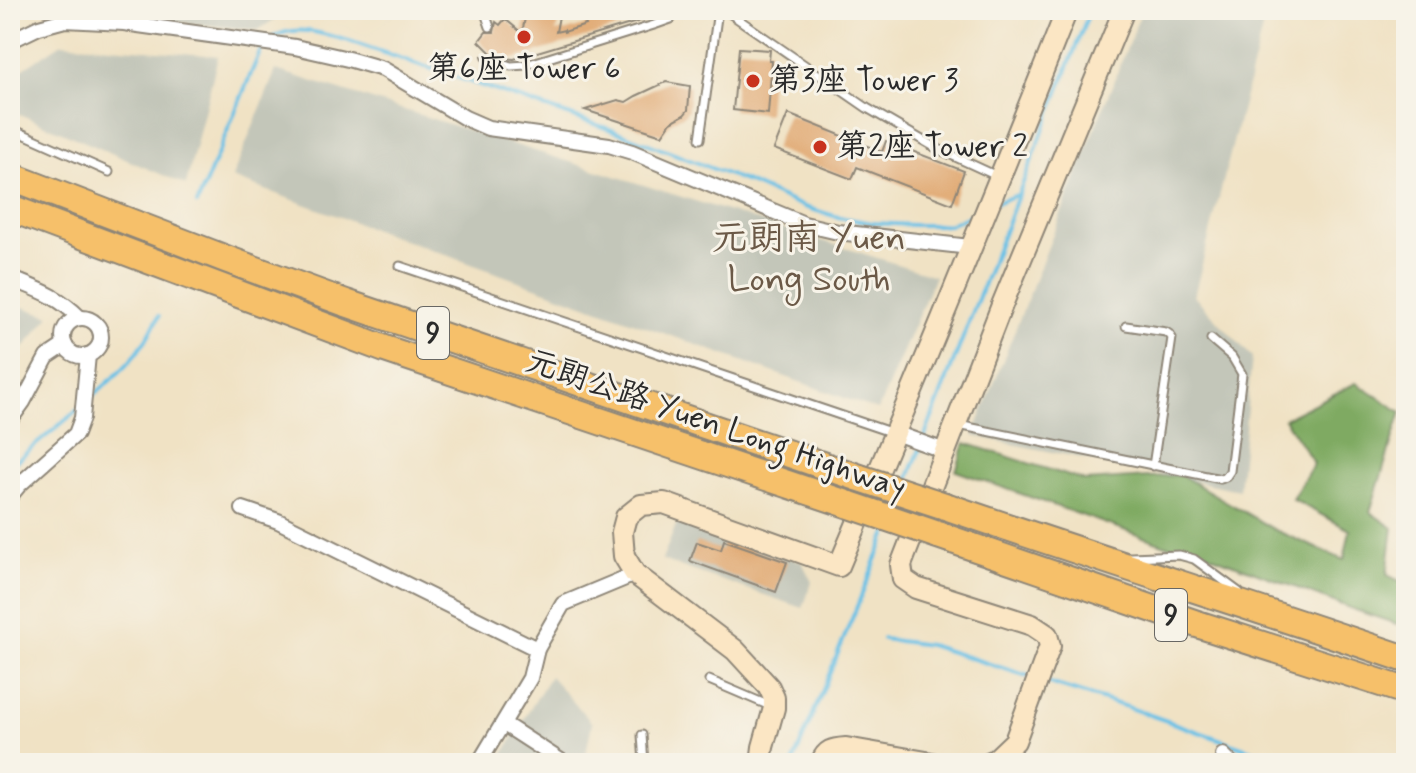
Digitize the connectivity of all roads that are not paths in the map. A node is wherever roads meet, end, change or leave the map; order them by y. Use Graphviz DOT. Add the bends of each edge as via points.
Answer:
graph roads {
  1 [pos="484,10"];
  2 [pos="678,10"];
  3 [pos="718,10"];
  4 [pos="725,10"];
  5 [pos="1067,10"];
  6 [pos="1124,10"];
  7 [pos="67,15"];
  8 [pos="490,27"];
  9 [pos="10,41"];
  10 [pos="505,64"];
  11 [pos="10,128"];
  12 [pos="700,139"];
  13 [pos="109,172"];
  14 [pos="10,176"];
  15 [pos="998,184"];
  16 [pos="10,208"];
  17 [pos="973,240"];
  18 [pos="400,266"];
  19 [pos="10,278"];
  20 [pos="80,318"];
  21 [pos="1126,326"];
  22 [pos="1211,339"];
  23 [pos="65,345"];
  24 [pos="88,355"];
  25 [pos="10,420"];
  26 [pos="956,425"];
  27 [pos="895,433"];
  28 [pos="945,451"];
  29 [pos="1153,466"];
  30 [pos="10,496"];
  31 [pos="243,509"];
  32 [pos="635,574"];
  33 [pos="537,649"];
  34 [pos="1406,659"];
  35 [pos="709,680"];
  36 [pos="1406,691"];
  37 [pos="774,708"];
  38 [pos="504,724"];
  39 [pos="642,735"];
  40 [pos="823,758"];
  41 [pos="761,761"];
  42 [pos="479,763"];
  43 [pos="564,763"];
  44 [pos="644,763"];
  45 [pos="932,763"];
  46 [pos="988,763"];
  1 -- 8 [label="lane"];
  2 -- 10 [label="lane" via="671,19 627,34 526,65"];
  3 -- 12 [label="lane"];
  4 -- 15 [label="lane" via="867,108"];
  5 -- 15 [label="street"];
  6 -- 26 [label="street"];
  7 -- 9 [label="street"];
  7 -- 17 [label="street" via="348,59 383,69 488,128 609,145 804,224 838,232"];
  11 -- 13 [label="lane"];
  14 -- 34 [label="highway, 元朗公路 Yuen Long Highway / 9, bridge" via="346,303"];
  15 -- 17 [label="street"];
  16 -- 36 [label="highway, 元朗公路 Yuen Long Highway / 9, bridge" via="385,349"];
  17 -- 27 [label="street"];
  18 -- 27 [label="lane"];
  19 -- 20 [label="street" via="65,303"];
  20 -- 23 [label="street" via="65,328"];
  20 -- 24 [label="street" via="91,321 101,336"];
  21 -- 29 [label="lane" via="1166,332 1172,338"];
  22 -- 29 [label="lane" via="1242,374 1230,471 1221,479"];
  23 -- 24 [label="street" via="72,353"];
  23 -- 25 [label="street" via="47,357"];
  24 -- 30 [label="street" via="76,434"];
  26 -- 28 [label="street"];
  26 -- 29 [label="lane"];
  27 -- 28 [label="street"];
  27 -- 32 [label="street" via="839,566 664,503 641,505 626,517 624,556"];
  28 -- 46 [label="street" via="901,565 903,579 916,588 1032,625 1047,635 1050,646 1015,741"];
  31 -- 33 [label="street"];
  32 -- 33 [label="street" via="563,604"];
  32 -- 37 [label="street" via="735,650 769,687"];
  33 -- 38 [label="street" via="530,678"];
  35 -- 37 [label="lane"];
  37 -- 41 [label="street"];
  38 -- 42 [label="street"];
  38 -- 43 [label="street"];
  39 -- 44 [label="lane"];
  40 -- 45 [label="street" via="831,749 846,748"];
}
